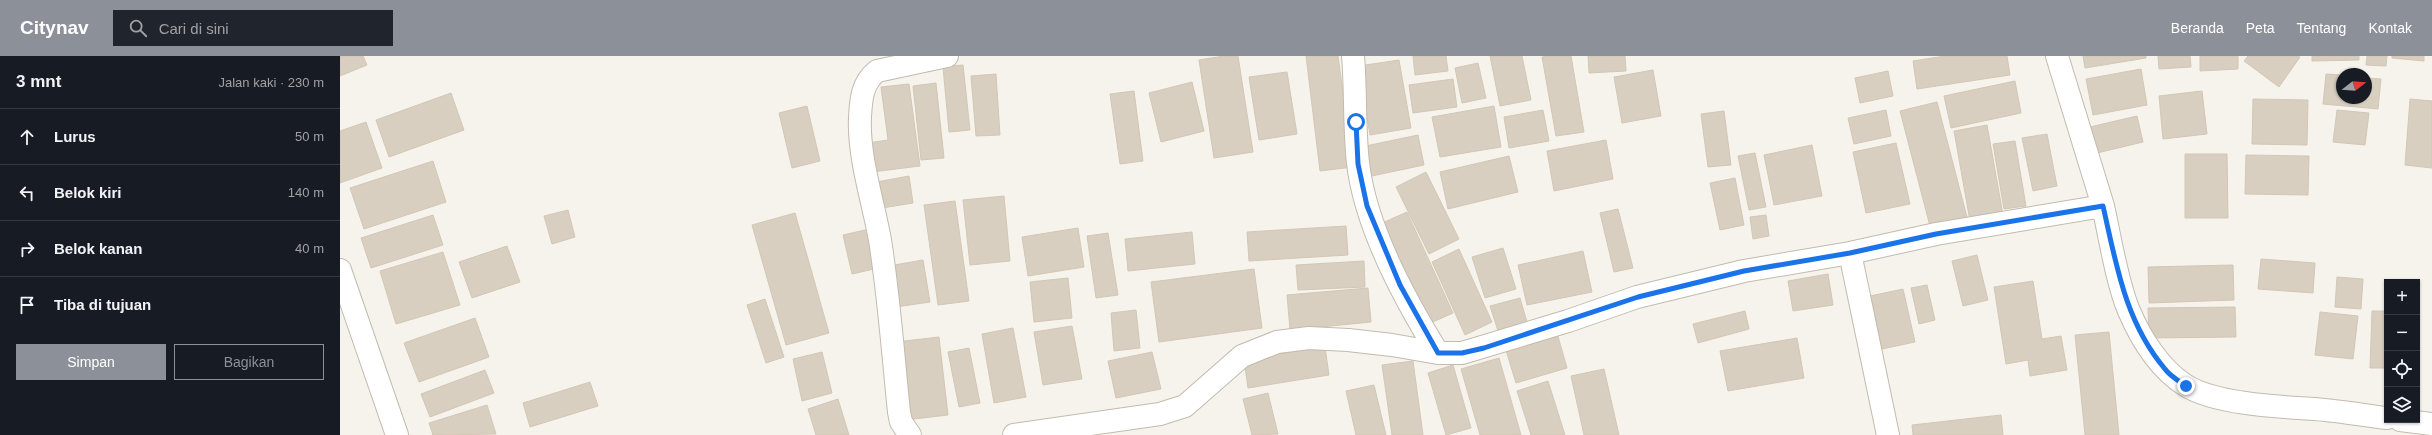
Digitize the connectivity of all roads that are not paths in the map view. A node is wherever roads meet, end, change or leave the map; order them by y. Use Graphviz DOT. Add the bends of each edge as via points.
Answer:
graph roads {
  1 [pos="947,56"];
  2 [pos="1353,56"];
  3 [pos="2057,56"];
  4 [pos="2103,206"];
  5 [pos="1850,253"];
  6 [pos="340,270"];
  7 [pos="1438,353"];
  8 [pos="2384,418"];
  9 [pos="2420,422"];
  10 [pos="2432,424"];
  11 [pos="397,435"];
  12 [pos="910,435"];
  13 [pos="1014,435"];
  14 [pos="1888,435"];
  1 -- 12 [label="street" via="877,71 869,78 862,97 860,119 863,149 887,287 899,412 901,422"];
  2 -- 7 [label="street" via="1358,164 1367,206 1400,285"];
  3 -- 4 [label="street"];
  4 -- 5 [label="street" via="1936,234"];
  4 -- 8 [label="street" via="2129,311 2144,340 2165,370 2186,386 2220,398 2280,408 2316,409"];
  5 -- 7 [label="street" via="1744,271 1645,295 1484,348 1462,353"];
  5 -- 14 [label="street"];
  6 -- 11 [label="street"];
  7 -- 13 [label="street" via="1392,344 1348,340 1308,338 1277,342 1242,356 1185,406 1160,414"];
  9 -- 10 [label="street"];
}
